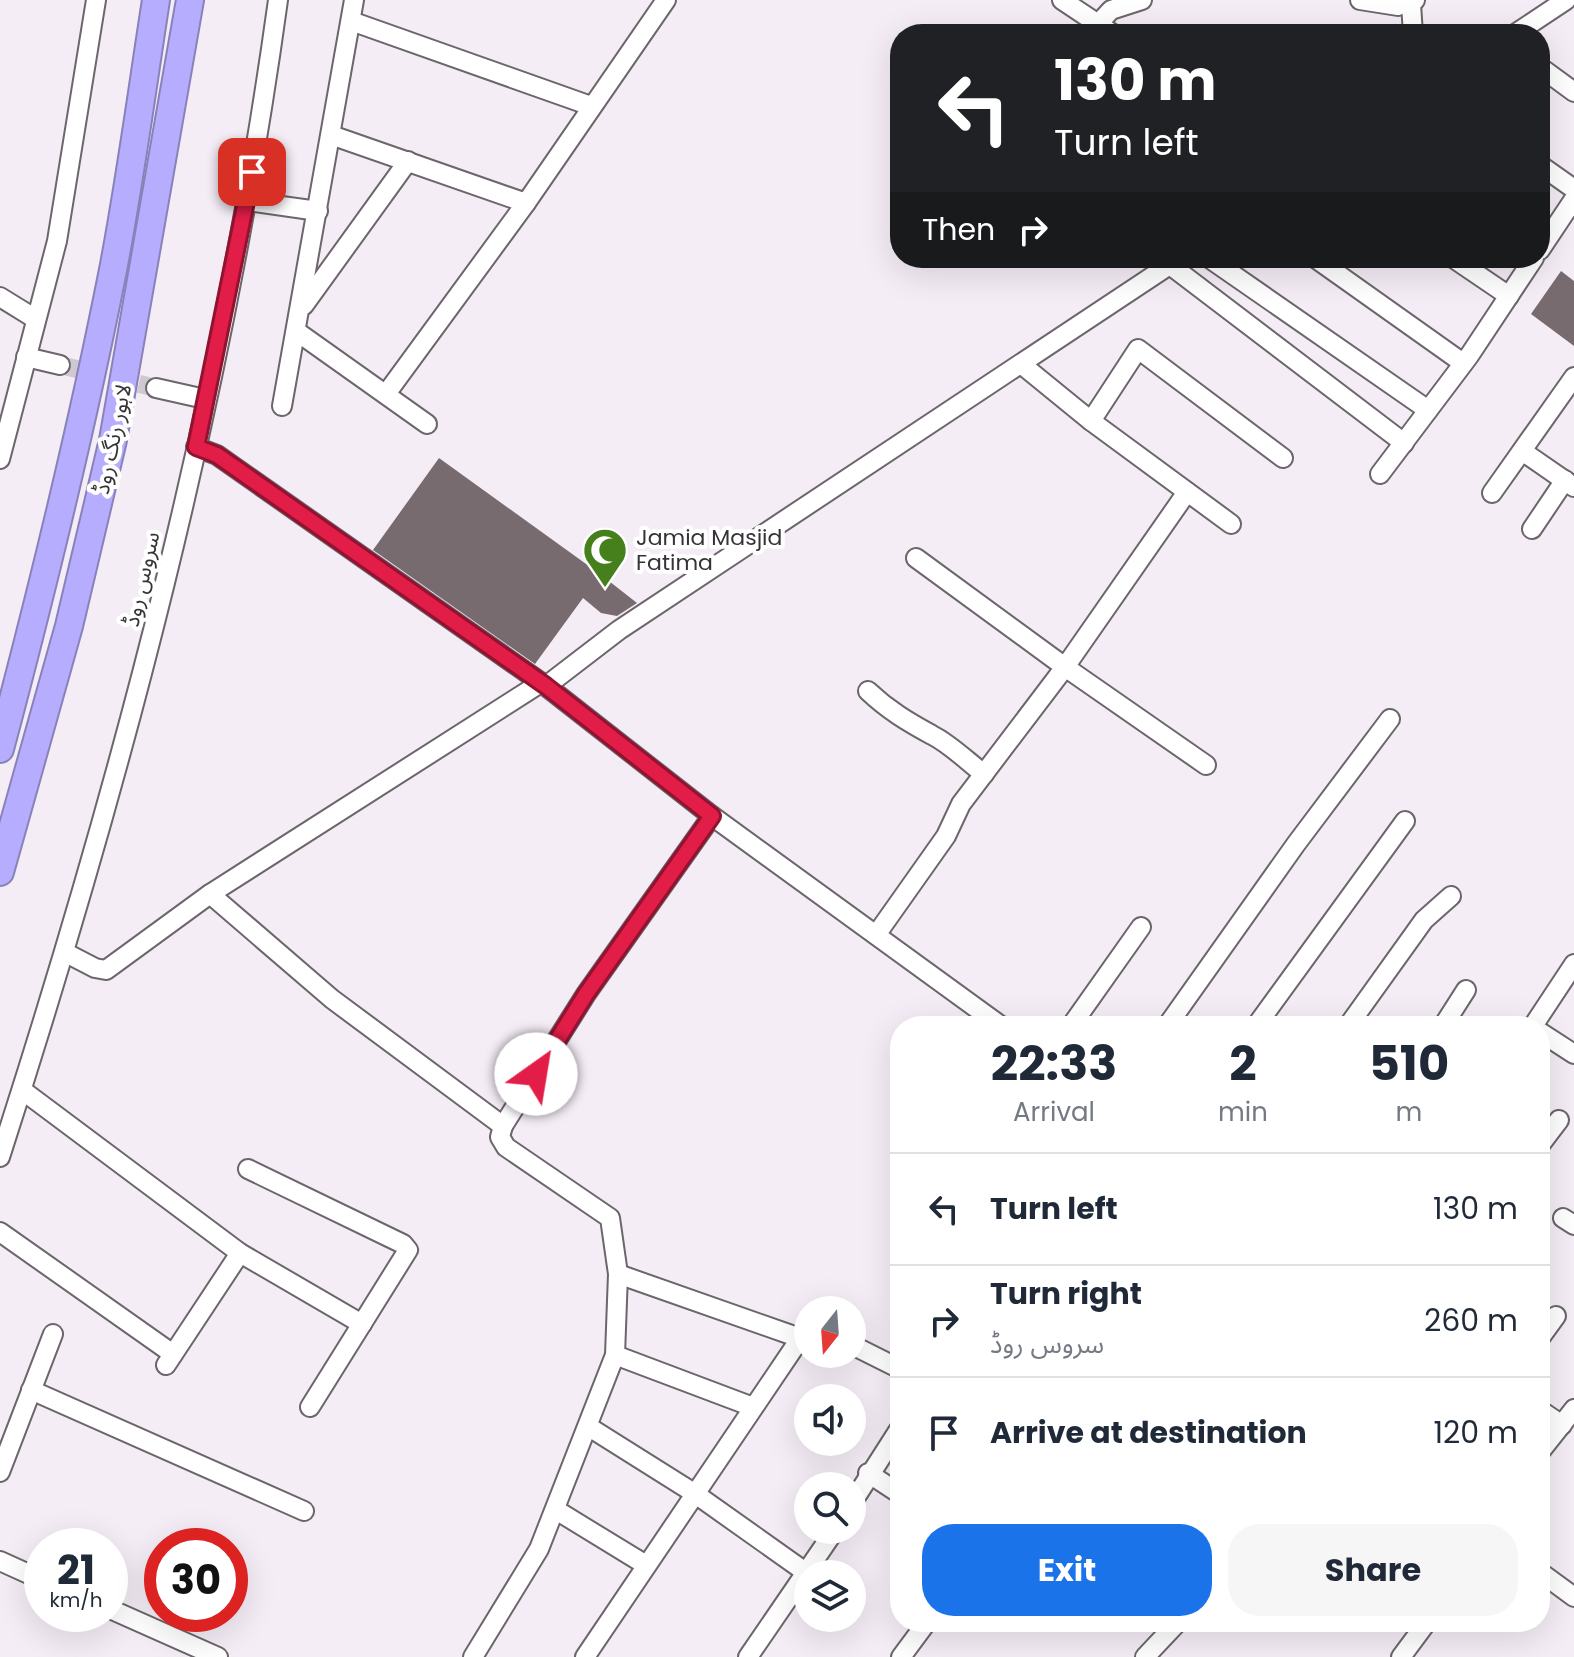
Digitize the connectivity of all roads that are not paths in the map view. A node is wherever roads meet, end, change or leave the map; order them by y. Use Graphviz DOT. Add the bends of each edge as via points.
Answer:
graph roads {
  1 [pos="96,0"];
  2 [pos="156,0"];
  3 [pos="190,0"];
  4 [pos="278,0"];
  5 [pos="354,0"];
  6 [pos="1062,0"];
  7 [pos="1142,0"];
  8 [pos="1360,0"];
  9 [pos="661,1"];
  10 [pos="1570,1"];
  11 [pos="1413,2"];
  12 [pos="351,21"];
  13 [pos="1098,24"];
  14 [pos="1107,24"];
  15 [pos="1413,24"];
  16 [pos="1532,24"];
  17 [pos="1550,74"];
  18 [pos="1574,92"];
  19 [pos="591,106"];
  20 [pos="331,135"];
  21 [pos="408,161"];
  22 [pos="1550,172"];
  23 [pos="1574,189"];
  24 [pos="1574,199"];
  25 [pos="247,201"];
  26 [pos="526,203"];
  27 [pos="318,211"];
  28 [pos="1550,235"];
  29 [pos="1166,268"];
  30 [pos="1183,268"];
  31 [pos="1223,268"];
  32 [pos="1329,268"];
  33 [pos="1468,268"];
  34 [pos="1527,268"];
  35 [pos="1509,296"];
  36 [pos="0,297"];
  37 [pos="301,309"];
  38 [pos="34,318"];
  39 [pos="296,331"];
  40 [pos="26,357"];
  41 [pos="1463,363"];
  42 [pos="1021,364"];
  43 [pos="60,365"];
  44 [pos="1574,377"];
  45 [pos="156,388"];
  46 [pos="386,394"];
  47 [pos="205,399"];
  48 [pos="282,406"];
  49 [pos="1428,410"];
  50 [pos="1091,421"];
  51 [pos="427,424"];
  52 [pos="1404,443"];
  53 [pos="196,447"];
  54 [pos="1522,451"];
  55 [pos="1283,458"];
  56 [pos="0,459"];
  57 [pos="1380,474"];
  58 [pos="1569,483"];
  59 [pos="1187,492"];
  60 [pos="1492,493"];
  61 [pos="1231,524"];
  62 [pos="1532,529"];
  63 [pos="916,558"];
  64 [pos="1065,667"];
  65 [pos="543,685"];
  66 [pos="868,691"];
  67 [pos="1390,719"];
  68 [pos="0,749"];
  69 [pos="1206,765"];
  70 [pos="984,774"];
  71 [pos="712,816"];
  72 [pos="1405,821"];
  73 [pos="0,872"];
  74 [pos="210,894"];
  75 [pos="1451,896"];
  76 [pos="1141,927"];
  77 [pos="876,935"];
  78 [pos="66,953"];
  79 [pos="1574,964"];
  80 [pos="1466,990"];
  81 [pos="987,1016"];
  82 [pos="1078,1016"];
  83 [pos="1174,1016"];
  84 [pos="1263,1016"];
  85 [pos="1355,1016"];
  86 [pos="1449,1016"];
  87 [pos="1540,1016"];
  88 [pos="1550,1038"];
  89 [pos="1574,1054"];
  90 [pos="22,1090"];
  91 [pos="1559,1120"];
  92 [pos="503,1126"];
  93 [pos="1550,1132"];
  94 [pos="0,1157"];
  95 [pos="248,1169"];
  96 [pos="0,1232"];
  97 [pos="240,1253"];
  98 [pos="618,1274"];
  99 [pos="1556,1316"];
  100 [pos="362,1324"];
  101 [pos="1550,1324"];
  102 [pos="794,1330"];
  103 [pos="53,1334"];
  104 [pos="794,1348"];
  105 [pos="866,1352"];
  106 [pos="615,1355"];
  107 [pos="890,1364"];
  108 [pos="31,1390"];
  109 [pos="310,1407"];
  110 [pos="753,1407"];
  111 [pos="1574,1409"];
  112 [pos="1550,1417"];
  113 [pos="1562,1425"];
  114 [pos="589,1427"];
  115 [pos="1550,1440"];
  116 [pos="890,1442"];
  117 [pos="0,1472"];
  118 [pos="868,1473"];
  119 [pos="866,1477"];
  120 [pos="890,1487"];
  121 [pos="694,1493"];
  122 [pos="556,1510"];
  123 [pos="304,1511"];
  124 [pos="824,1544"];
  125 [pos="812,1560"];
  126 [pos="0,1561"];
  127 [pos="794,1564"];
  128 [pos="646,1565"];
  129 [pos="24,1572"];
  130 [pos="1550,1579"];
  131 [pos="794,1586"];
  132 [pos="1574,1597"];
  133 [pos="128,1617"];
  134 [pos="920,1632"];
  135 [pos="1169,1632"];
  136 [pos="1420,1632"];
  137 [pos="218,1657"];
  138 [pos="473,1657"];
  139 [pos="585,1657"];
  140 [pos="748,1657"];
  141 [pos="901,1657"];
  142 [pos="1145,1657"];
  143 [pos="1401,1657"];
  1 -- 38 [label="street" via="57,241"];
  2 -- 68 [label="highway, لاہور رنگ روڈ" via="90,381"];
  3 -- 73 [label="highway, لاہور رنگ روڈ" via="113,440 69,626"];
  4 -- 25 [label="street, سروس روڈ"];
  5 -- 12 [label="street"];
  6 -- 13 [label="street"];
  7 -- 14 [label="street" via="1111,10"];
  8 -- 11 [label="street" via="1374,5"];
  9 -- 19 [label="street"];
  10 -- 16 [label="street"];
  11 -- 15 [label="street"];
  12 -- 19 [label="street"];
  12 -- 20 [label="street"];
  17 -- 18 [label="street"];
  19 -- 26 [label="street"];
  20 -- 21 [label="street"];
  20 -- 27 [label="street"];
  21 -- 26 [label="street"];
  21 -- 37 [label="street"];
  22 -- 23 [label="street"];
  24 -- 28 [label="street"];
  25 -- 27 [label="street"];
  25 -- 47 [label="street, سروس روڈ"];
  26 -- 46 [label="street"];
  27 -- 37 [label="street"];
  29 -- 42 [label="street"];
  30 -- 52 [label="street"];
  31 -- 49 [label="street"];
  32 -- 41 [label="street"];
  33 -- 35 [label="street"];
  34 -- 35 [label="street"];
  35 -- 41 [label="street"];
  36 -- 38 [label="street"];
  37 -- 39 [label="street"];
  38 -- 40 [label="street"];
  39 -- 46 [label="street"];
  39 -- 48 [label="street"];
  40 -- 43 [label="street"];
  40 -- 56 [label="street"];
  41 -- 49 [label="street"];
  42 -- 50 [label="street"];
  42 -- 65 [label="street"];
  44 -- 54 [label="street"];
  45 -- 47 [label="street"];
  46 -- 51 [label="street"];
  47 -- 53 [label="street, سروس روڈ"];
  49 -- 52 [label="street"];
  50 -- 55 [label="street" via="1138,349"];
  50 -- 59 [label="street"];
  52 -- 57 [label="street"];
  53 -- 65 [label="street" via="217,455"];
  53 -- 78 [label="street, سروس روڈ" via="157,618"];
  54 -- 58 [label="street"];
  54 -- 60 [label="street"];
  58 -- 62 [label="street"];
  59 -- 61 [label="street"];
  59 -- 64 [label="street"];
  63 -- 64 [label="street"];
  64 -- 69 [label="street"];
  64 -- 70 [label="street"];
  65 -- 71 [label="street"];
  65 -- 74 [label="street"];
  66 -- 70 [label="street"];
  67 -- 83 [label="street"];
  70 -- 77 [label="street"];
  71 -- 77 [label="street"];
  71 -- 92 [label="street" via="586,994"];
  72 -- 84 [label="street"];
  74 -- 78 [label="street" via="106,970"];
  74 -- 92 [label="street" via="332,999"];
  75 -- 85 [label="street" via="1424,920"];
  76 -- 82 [label="street"];
  77 -- 81 [label="street"];
  78 -- 90 [label="street, سروس روڈ"];
  79 -- 87 [label="street"];
  80 -- 86 [label="street"];
  88 -- 89 [label="street"];
  90 -- 94 [label="street, سروس روڈ"];
  90 -- 97 [label="street"];
  91 -- 93 [label="street"];
  92 -- 98 [label="street" via="500,1137 506,1147 610,1218"];
  95 -- 100 [label="street" via="408,1250"];
  96 -- 97 [label="street" via="169,1360"];
  97 -- 100 [label="street"];
  98 -- 102 [label="street"];
  98 -- 106 [label="street"];
  99 -- 101 [label="street"];
  100 -- 109 [label="street"];
  103 -- 108 [label="street"];
  104 -- 110 [label="street"];
  105 -- 107 [label="street"];
  106 -- 110 [label="street"];
  106 -- 114 [label="street"];
  108 -- 117 [label="street"];
  108 -- 123 [label="street"];
  110 -- 121 [label="street"];
  111 -- 113 [label="street"];
  112 -- 113 [label="street"];
  113 -- 115 [label="street"];
  114 -- 121 [label="street"];
  114 -- 122 [label="street"];
  116 -- 118 [label="street"];
  118 -- 119 [label="street"];
  118 -- 120 [label="street"];
  121 -- 127 [label="street"];
  121 -- 128 [label="street"];
  122 -- 128 [label="street"];
  122 -- 138 [label="street" via="539,1549"];
  124 -- 125 [label="street"];
  126 -- 129 [label="street"];
  128 -- 139 [label="street"];
  130 -- 132 [label="street"];
  131 -- 140 [label="street"];
  133 -- 137 [label="street"];
  134 -- 141 [label="street"];
  135 -- 142 [label="street"];
  136 -- 143 [label="street"];
}
